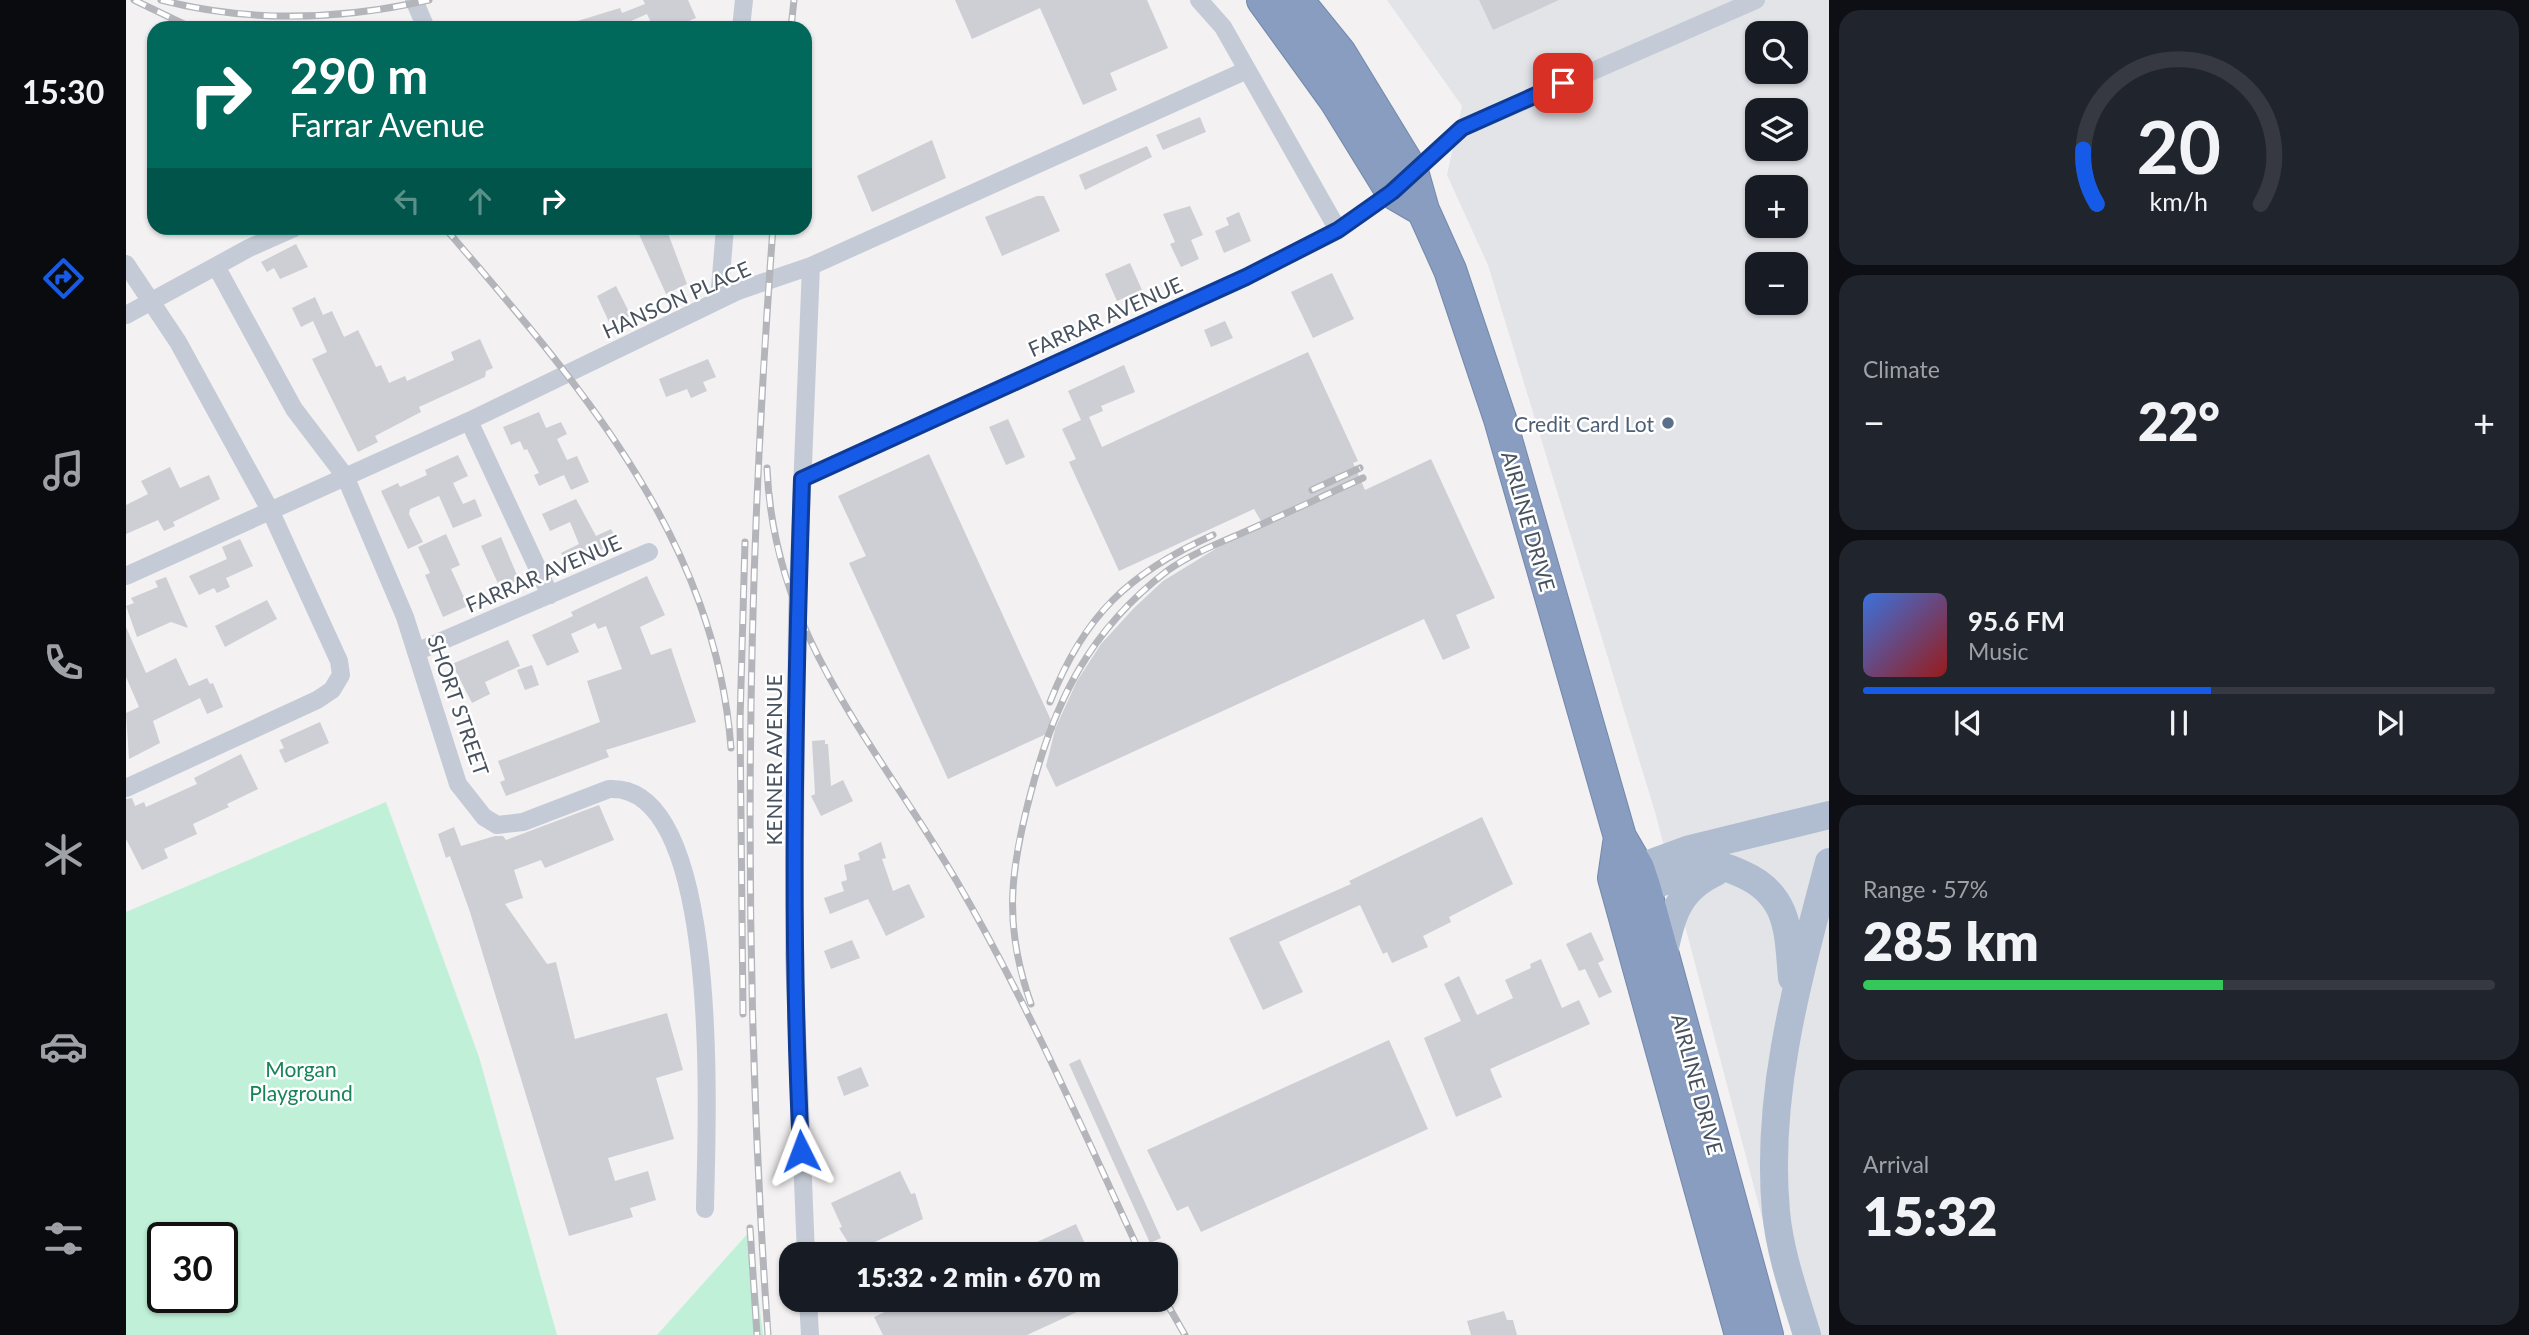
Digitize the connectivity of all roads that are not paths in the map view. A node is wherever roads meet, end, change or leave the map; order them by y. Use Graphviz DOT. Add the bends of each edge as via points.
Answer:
graph roads {
  1 [pos="414,0"];
  2 [pos="744,0"];
  3 [pos="1199,0"];
  4 [pos="1263,0"];
  5 [pos="1297,0"];
  6 [pos="1756,0"];
  7 [pos="423,21"];
  8 [pos="738,21"];
  9 [pos="1247,70"];
  10 [pos="1402,181"];
  11 [pos="1338,230"];
  12 [pos="280,235"];
  13 [pos="724,235"];
  14 [pos="126,264"];
  15 [pos="216,266"];
  16 [pos="811,266"];
  17 [pos="719,300"];
  18 [pos="152,302"];
  19 [pos="126,315"];
  20 [pos="469,421"];
  21 [pos="345,476"];
  22 [pos="802,479"];
  23 [pos="270,510"];
  24 [pos="649,552"];
  25 [pos="126,576"];
  26 [pos="550,595"];
  27 [pos="416,652"];
  28 [pos="126,788"];
  29 [pos="1829,815"];
  30 [pos="1829,862"];
  31 [pos="1727,867"];
  32 [pos="1632,877"];
  33 [pos="1663,956"];
  34 [pos="1793,999"];
  35 [pos="705,1209"];
  36 [pos="805,1242"];
  37 [pos="809,1312"];
  38 [pos="810,1335"];
  39 [pos="1741,1335"];
  40 [pos="1767,1335"];
  41 [pos="1807,1335"];
  1 -- 7 [label="street"];
  2 -- 8 [label="street"];
  3 -- 9 [label="street" via="1223,27"];
  4 -- 10 [label="highway, AIRLINE DRIVE"];
  5 -- 10 [label="highway, AIRLINE DRIVE" via="1340,53"];
  6 -- 10 [label="street, FARRAR AVENUE" via="1462,128"];
  9 -- 11 [label="street"];
  9 -- 16 [label="street, HANSON PLACE"];
  10 -- 11 [label="street, FARRAR AVENUE"];
  10 -- 32 [label="highway, AIRLINE DRIVE" via="1423,210 1450,270 1500,419"];
  11 -- 22 [label="street, FARRAR AVENUE" via="1246,277"];
  12 -- 15 [label="street"];
  13 -- 17 [label="street"];
  14 -- 18 [label="street"];
  15 -- 18 [label="street"];
  15 -- 21 [label="street, SHORT STREET" via="294,409"];
  16 -- 17 [label="street, HANSON PLACE"];
  16 -- 22 [label="street, KENNER AVENUE"];
  17 -- 20 [label="street, HANSON PLACE"];
  18 -- 19 [label="street"];
  18 -- 23 [label="street"];
  20 -- 21 [label="street, HANSON PLACE"];
  20 -- 26 [label="street"];
  21 -- 23 [label="street, HANSON PLACE"];
  21 -- 27 [label="street, SHORT STREET"];
  22 -- 36 [label="street, KENNER AVENUE" via="794,969"];
  23 -- 25 [label="street, HANSON PLACE"];
  23 -- 28 [label="street" via="339,661 341,676 332,690 317,700"];
  24 -- 26 [label="street, FARRAR AVENUE"];
  26 -- 27 [label="street, FARRAR AVENUE"];
  27 -- 35 [label="street, SHORT STREET" via="458,784 484,817 497,825 523,822 621,788 646,801 664,822 679,851 696,928 708,1042"];
  29 -- 32 [label="main road" via="1690,849"];
  30 -- 34 [label="main road"];
  31 -- 32 [label="main road"];
  31 -- 33 [label="main road" via="1701,878 1685,892 1672,919"];
  31 -- 34 [label="main road" via="1761,882 1775,898 1787,924"];
  32 -- 33 [label="highway, AIRLINE DRIVE"];
  32 -- 39 [label="highway, AIRLINE DRIVE"];
  33 -- 40 [label="highway, AIRLINE DRIVE"];
  34 -- 41 [label="main road" via="1773,1129 1775,1201 1787,1268"];
  37 -- 38 [label="street"];
}
